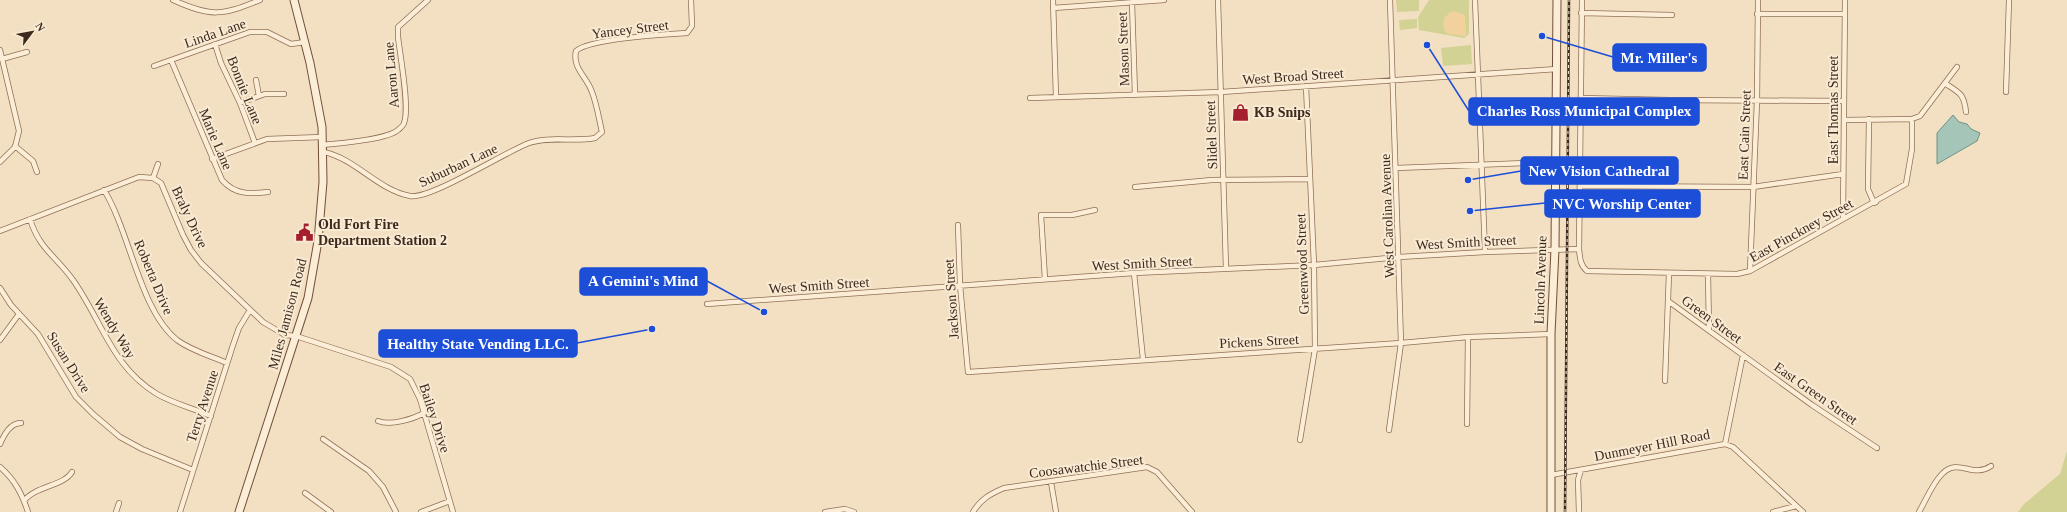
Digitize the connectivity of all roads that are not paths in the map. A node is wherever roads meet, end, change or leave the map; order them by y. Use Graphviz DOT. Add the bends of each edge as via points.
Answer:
graph roads {
  1 [pos="173,0"];
  2 [pos="260,0"];
  3 [pos="294,0"];
  4 [pos="428,0"];
  5 [pos="691,0"];
  6 [pos="1053,0"];
  7 [pos="1164,0"];
  8 [pos="1218,0"];
  9 [pos="1390,0"];
  10 [pos="1475,0"];
  11 [pos="1557,0"];
  12 [pos="1582,0"];
  13 [pos="1758,0"];
  14 [pos="1845,0"];
  15 [pos="2009,0"];
  16 [pos="1132,2"];
  17 [pos="1053,8"];
  18 [pos="1582,13"];
  19 [pos="1757,14"];
  20 [pos="1845,14"];
  21 [pos="1672,15"];
  22 [pos="305,42"];
  23 [pos="216,44"];
  24 [pos="0,50"];
  25 [pos="27,52"];
  26 [pos="2,59"];
  27 [pos="171,60"];
  28 [pos="154,66"];
  29 [pos="1957,67"];
  30 [pos="1557,69"];
  31 [pos="1479,75"];
  32 [pos="256,80"];
  33 [pos="1394,82"];
  34 [pos="1946,84"];
  35 [pos="1306,86"];
  36 [pos="1221,92"];
  37 [pos="2006,92"];
  38 [pos="284,94"];
  39 [pos="1135,95"];
  40 [pos="259,96"];
  41 [pos="1056,97"];
  42 [pos="1030,98"];
  43 [pos="1581,98"];
  44 [pos="1757,101"];
  45 [pos="1843,101"];
  46 [pos="240,103"];
  47 [pos="1966,112"];
  48 [pos="1868,119"];
  49 [pos="1912,119"];
  50 [pos="1844,120"];
  51 [pos="322,137"];
  52 [pos="587,140"];
  53 [pos="255,143"];
  54 [pos="15,146"];
  55 [pos="323,148"];
  56 [pos="212,159"];
  57 [pos="0,162"];
  58 [pos="1555,162"];
  59 [pos="158,164"];
  60 [pos="1481,166"];
  61 [pos="1396,168"];
  62 [pos="37,172"];
  63 [pos="1843,174"];
  64 [pos="153,178"];
  65 [pos="1310,179"];
  66 [pos="1223,180"];
  67 [pos="1580,186"];
  68 [pos="1135,187"];
  69 [pos="1753,187"];
  70 [pos="104,190"];
  71 [pos="268,192"];
  72 [pos="1874,203"];
  73 [pos="1095,210"];
  74 [pos="30,219"];
  75 [pos="1843,219"];
  76 [pos="958,225"];
  77 [pos="0,231"];
  78 [pos="1554,249"];
  79 [pos="1579,249"];
  80 [pos="1485,252"];
  81 [pos="1399,257"];
  82 [pos="1314,265"];
  83 [pos="1226,269"];
  84 [pos="1750,271"];
  85 [pos="1134,273"];
  86 [pos="1669,273"];
  87 [pos="1708,274"];
  88 [pos="1045,279"];
  89 [pos="960,286"];
  90 [pos="0,288"];
  91 [pos="1668,301"];
  92 [pos="707,304"];
  93 [pos="250,310"];
  94 [pos="19,314"];
  95 [pos="1709,330"];
  96 [pos="1551,334"];
  97 [pos="296,336"];
  98 [pos="1468,337"];
  99 [pos="0,340"];
  100 [pos="1401,343"];
  101 [pos="1315,349"];
  102 [pos="1743,355"];
  103 [pos="1144,359"];
  104 [pos="227,363"];
  105 [pos="968,372"];
  106 [pos="1665,381"];
  107 [pos="424,413"];
  108 [pos="211,416"];
  109 [pos="378,421"];
  110 [pos="21,423"];
  111 [pos="1467,424"];
  112 [pos="1389,430"];
  113 [pos="323,439"];
  114 [pos="1300,440"];
  115 [pos="0,444"];
  116 [pos="1725,444"];
  117 [pos="1877,448"];
  118 [pos="1991,466"];
  119 [pos="0,467"];
  120 [pos="193,470"];
  121 [pos="1581,470"];
  122 [pos="72,472"];
  123 [pos="1551,475"];
  124 [pos="1051,482"];
  125 [pos="305,493"];
  126 [pos="24,501"];
  127 [pos="450,501"];
  128 [pos="119,503"];
  129 [pos="1796,506"];
  130 [pos="28,512"];
  131 [pos="116,512"];
  132 [pos="180,512"];
  133 [pos="239,512"];
  134 [pos="330,512"];
  135 [pos="396,512"];
  136 [pos="421,512"];
  137 [pos="453,512"];
  138 [pos="825,512"];
  139 [pos="854,512"];
  140 [pos="973,512"];
  141 [pos="1056,512"];
  142 [pos="1192,512"];
  143 [pos="1551,512"];
  144 [pos="1579,512"];
  145 [pos="1773,512"];
  146 [pos="1803,512"];
  147 [pos="1919,512"];
  1 -- 2 [label="street" via="208,14 233,10"];
  3 -- 22 [label="main road, Miles Jamison Road"];
  4 -- 55 [label="street, Aaron Lane" via="398,27 406,110 404,124 389,134"];
  5 -- 52 [label="street, Yancey Street" via="692,26 687,33 631,37 583,46 576,50 575,64 592,91 602,132 596,138"];
  6 -- 17 [label="street"];
  7 -- 16 [label="street"];
  8 -- 36 [label="street, Slidel Street"];
  9 -- 33 [label="street, West Carolina Avenue"];
  10 -- 31 [label="street"];
  11 -- 30 [label="main road, Lincoln Avenue"];
  12 -- 18 [label="street, East Pinckney Street"];
  13 -- 19 [label="street, East Cain Street"];
  14 -- 20 [label="street, East Thomas Street"];
  15 -- 37 [label="street"];
  16 -- 17 [label="street"];
  16 -- 39 [label="street, Mason Street"];
  17 -- 41 [label="street"];
  18 -- 21 [label="street"];
  18 -- 43 [label="street, East Pinckney Street"];
  19 -- 20 [label="street"];
  19 -- 44 [label="street, East Cain Street"];
  20 -- 45 [label="street, East Thomas Street"];
  22 -- 23 [label="street, Linda Lane" via="291,44 272,33 259,31"];
  22 -- 51 [label="main road, Miles Jamison Road" via="319,104"];
  23 -- 27 [label="street, Linda Lane"];
  23 -- 46 [label="street, Bonnie Lane" via="228,80"];
  24 -- 26 [label="street"];
  25 -- 26 [label="street"];
  26 -- 54 [label="street" via="18,125"];
  27 -- 28 [label="street, Linda Lane"];
  27 -- 56 [label="street, Marie Lane"];
  29 -- 34 [label="street"];
  30 -- 31 [label="street, West Broad Street"];
  30 -- 58 [label="main road, Lincoln Avenue"];
  31 -- 33 [label="street, West Broad Street"];
  31 -- 60 [label="street"];
  32 -- 40 [label="street"];
  33 -- 35 [label="street, West Broad Street"];
  33 -- 61 [label="street, West Carolina Avenue"];
  34 -- 47 [label="street" via="1960,92 1965,99"];
  34 -- 49 [label="street" via="1920,116"];
  35 -- 36 [label="street, West Broad Street"];
  35 -- 65 [label="street, Greenwood Street"];
  36 -- 39 [label="street, West Broad Street"];
  36 -- 66 [label="street, Slidel Street"];
  38 -- 40 [label="street"];
  39 -- 41 [label="street, West Broad Street"];
  40 -- 46 [label="street"];
  41 -- 42 [label="street, West Broad Street"];
  43 -- 44 [label="street"];
  43 -- 67 [label="street, East Pinckney Street"];
  44 -- 45 [label="street"];
  44 -- 69 [label="street, East Cain Street"];
  45 -- 50 [label="street, East Thomas Street"];
  46 -- 53 [label="street, Bonnie Lane"];
  48 -- 49 [label="street"];
  48 -- 50 [label="street"];
  48 -- 72 [label="street" via="1868,189"];
  49 -- 72 [label="street, East Pinckney Street" via="1912,150 1906,184"];
  50 -- 63 [label="street, East Thomas Street"];
  51 -- 53 [label="street" via="279,137"];
  51 -- 55 [label="main road, Miles Jamison Road"];
  52 -- 55 [label="street, Suburban Lane" via="534,142 435,191 414,197 393,190"];
  53 -- 56 [label="street"];
  54 -- 57 [label="street"];
  54 -- 62 [label="street" via="33,161"];
  55 -- 97 [label="main road, Miles Jamison Road" via="323,182 316,254 308,297"];
  56 -- 71 [label="street, Marie Lane" via="222,180 232,189 247,194"];
  58 -- 60 [label="street"];
  58 -- 78 [label="main road, Lincoln Avenue"];
  59 -- 64 [label="street"];
  60 -- 61 [label="street"];
  60 -- 80 [label="street"];
  61 -- 81 [label="street, West Carolina Avenue"];
  63 -- 69 [label="street"];
  63 -- 75 [label="street, East Thomas Street"];
  64 -- 70 [label="street, Braly Drive" via="139,177"];
  64 -- 93 [label="street, Braly Drive" via="163,187 183,235 194,254"];
  65 -- 66 [label="street"];
  65 -- 82 [label="street, Greenwood Street"];
  66 -- 68 [label="street"];
  66 -- 83 [label="street, Slidel Street"];
  67 -- 69 [label="street"];
  67 -- 79 [label="street, East Pinckney Street"];
  69 -- 84 [label="street, East Cain Street"];
  70 -- 74 [label="street, Braly Drive"];
  70 -- 104 [label="street, Roberta Drive" via="162,324 187,346"];
  72 -- 75 [label="street, East Pinckney Street"];
  73 -- 88 [label="street" via="1072,216 1042,215"];
  74 -- 77 [label="street, Braly Drive"];
  74 -- 108 [label="street, Wendy Way" via="39,243 75,283 124,366 157,394"];
  75 -- 84 [label="street, East Pinckney Street"];
  76 -- 89 [label="street, Jackson Street"];
  78 -- 79 [label="street, West Smith Street"];
  78 -- 80 [label="street, West Smith Street"];
  78 -- 96 [label="main road, Lincoln Avenue"];
  79 -- 86 [label="street, East Pinckney Street" via="1582,267 1587,271"];
  80 -- 81 [label="street, West Smith Street"];
  81 -- 82 [label="street, West Smith Street"];
  81 -- 100 [label="street, West Carolina Avenue"];
  82 -- 83 [label="street, West Smith Street"];
  82 -- 101 [label="street, Greenwood Street"];
  83 -- 85 [label="street, West Smith Street"];
  84 -- 87 [label="street, East Pinckney Street" via="1737,274"];
  85 -- 88 [label="street, West Smith Street"];
  85 -- 103 [label="street"];
  86 -- 87 [label="street, East Pinckney Street"];
  86 -- 91 [label="street"];
  87 -- 95 [label="street"];
  88 -- 89 [label="street, West Smith Street"];
  89 -- 92 [label="street, West Smith Street"];
  89 -- 105 [label="street, Jackson Street"];
  90 -- 94 [label="street, Susan Drive"];
  91 -- 95 [label="street, Green Street"];
  91 -- 106 [label="street"];
  93 -- 97 [label="street, Braly Drive" via="280,333"];
  93 -- 104 [label="street, Terry Avenue" via="239,328"];
  94 -- 99 [label="street"];
  94 -- 120 [label="street, Susan Drive" via="38,334 76,397 93,414 116,434 137,446"];
  95 -- 102 [label="street, Green Street"];
  96 -- 98 [label="street, Pickens Street"];
  96 -- 123 [label="main road, Lincoln Avenue"];
  97 -- 107 [label="street, Bailey Drive" via="406,375 415,386"];
  97 -- 133 [label="main road, Miles Jamison Road"];
  98 -- 100 [label="street, Pickens Street"];
  98 -- 111 [label="street"];
  100 -- 101 [label="street, Pickens Street"];
  100 -- 112 [label="street, West Carolina Avenue"];
  101 -- 103 [label="street, Pickens Street"];
  101 -- 114 [label="street, Greenwood Street"];
  102 -- 116 [label="street"];
  102 -- 117 [label="street, East Green Street"];
  103 -- 105 [label="street, Pickens Street"];
  104 -- 108 [label="street, Terry Avenue"];
  107 -- 109 [label="street" via="397,421"];
  107 -- 127 [label="street, Bailey Drive"];
  108 -- 120 [label="street, Terry Avenue"];
  110 -- 115 [label="street" via="10,428"];
  113 -- 135 [label="street" via="369,471 383,487"];
  116 -- 121 [label="street, Dunmeyer Hill Road"];
  116 -- 129 [label="street, Dunmeyer Hill Road" via="1733,447"];
  118 -- 147 [label="street" via="1982,471 1962,467 1950,469 1941,475"];
  119 -- 126 [label="street" via="11,477"];
  120 -- 132 [label="street, Terry Avenue"];
  121 -- 123 [label="street, Dunmeyer Hill Road"];
  121 -- 144 [label="street" via="1578,480"];
  122 -- 126 [label="street" via="64,479 34,492"];
  123 -- 143 [label="main road, Lincoln Avenue"];
  124 -- 140 [label="street, Coosawatchie Street" via="1004,488 990,494"];
  124 -- 141 [label="street"];
  124 -- 142 [label="street, Coosawatchie Street" via="1147,467 1157,472"];
  125 -- 134 [label="street"];
  126 -- 130 [label="street"];
  127 -- 136 [label="street"];
  127 -- 137 [label="street, Bailey Drive"];
  128 -- 131 [label="street"];
  129 -- 145 [label="street"];
  129 -- 146 [label="street, Dunmeyer Hill Road"];
  138 -- 139 [label="street" via="845,509"];
}
